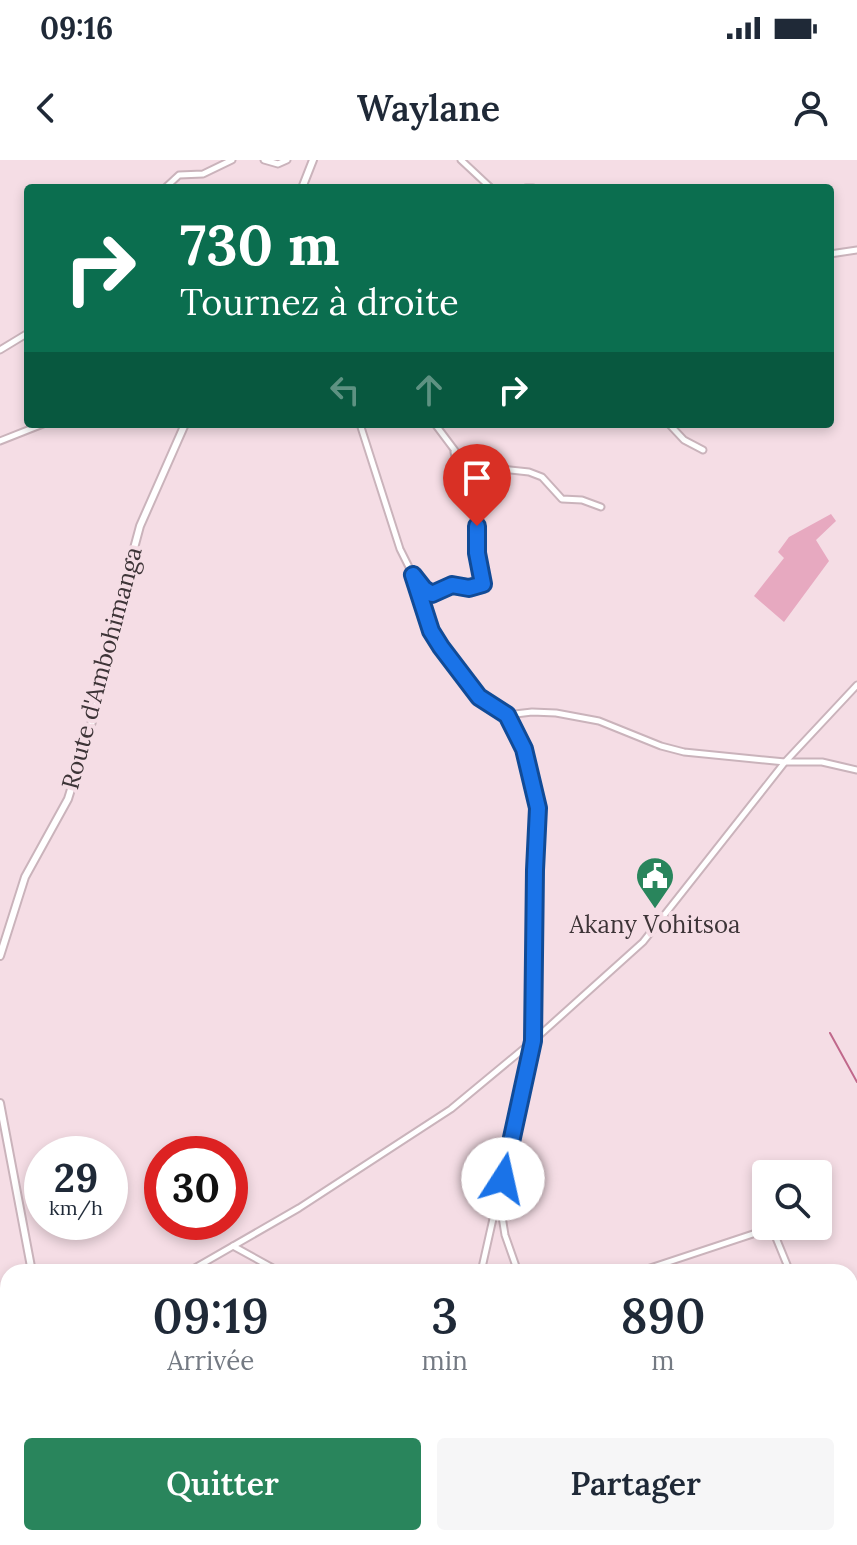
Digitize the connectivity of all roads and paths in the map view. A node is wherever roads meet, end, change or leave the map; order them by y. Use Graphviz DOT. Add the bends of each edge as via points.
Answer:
graph roads {
  1 [pos="232,160"];
  2 [pos="264,160"];
  3 [pos="287,160"];
  4 [pos="313,160"];
  5 [pos="461,160"];
  6 [pos="169,184"];
  7 [pos="304,184"];
  8 [pos="487,184"];
  9 [pos="857,250"];
  10 [pos="834,253"];
  11 [pos="24,336"];
  12 [pos="0,350"];
  13 [pos="33,428"];
  14 [pos="183,428"];
  15 [pos="361,428"];
  16 [pos="438,428"];
  17 [pos="673,428"];
  18 [pos="0,441"];
  19 [pos="703,450"];
  20 [pos="454,452"];
  21 [pos="601,507"];
  22 [pos="413,575"];
  23 [pos="857,685"];
  24 [pos="507,715"];
  25 [pos="785,762"];
  26 [pos="857,770"];
  27 [pos="0,956"];
  28 [pos="533,1041"];
  29 [pos="0,1103"];
  30 [pos="499,1200"];
  31 [pos="233,1246"];
  32 [pos="30,1264"];
  33 [pos="202,1264"];
  34 [pos="266,1264"];
  35 [pos="483,1264"];
  36 [pos="515,1264"];
  37 [pos="662,1264"];
  38 [pos="787,1264"];
  1 -- 6 [label="street" via="203,174 179,175"];
  2 -- 3 [label="street"];
  4 -- 7 [label="street"];
  5 -- 8 [label="street"];
  9 -- 10 [label="street"];
  11 -- 12 [label="street"];
  13 -- 18 [label="street"];
  14 -- 27 [label="street, Route d'Ambohimanga" via="140,526 68,799 25,877"];
  15 -- 22 [label="street"];
  16 -- 20 [label="street"];
  17 -- 19 [label="street"];
  20 -- 21 [label="street" via="502,469 529,472 542,477 562,499"];
  20 -- 22 [label="street" via="475,509 483,584 452,585 432,594"];
  22 -- 24 [label="street" via="441,647 479,697"];
  23 -- 25 [label="street"];
  24 -- 25 [label="street" via="556,713 599,721 684,752"];
  24 -- 28 [label="street" via="524,749 538,808"];
  25 -- 26 [label="street" via="822,762"];
  25 -- 28 [label="street" via="643,942"];
  28 -- 30 [label="street"];
  28 -- 31 [label="street" via="451,1109"];
  29 -- 32 [label="street"];
  30 -- 35 [label="street"];
  30 -- 36 [label="street"];
  31 -- 33 [label="street"];
  31 -- 34 [label="street"];
  37 -- 38 [label="street" via="762,1231 774,1233"];
}
